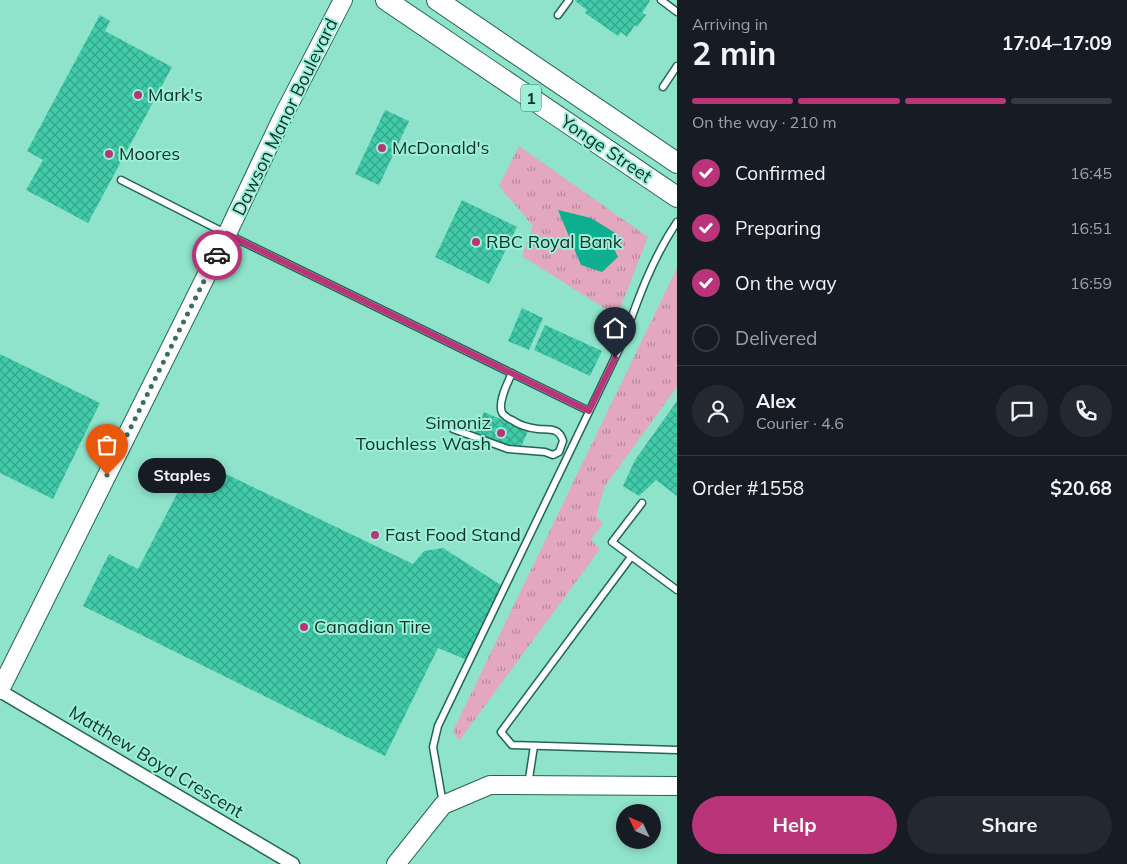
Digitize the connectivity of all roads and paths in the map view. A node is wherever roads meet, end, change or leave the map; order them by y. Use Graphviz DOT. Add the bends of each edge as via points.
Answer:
graph roads {
  1 [pos="343,0"];
  2 [pos="386,0"];
  3 [pos="438,0"];
  4 [pos="569,0"];
  5 [pos="661,0"];
  6 [pos="677,12"];
  7 [pos="558,15"];
  8 [pos="677,66"];
  9 [pos="663,87"];
  10 [pos="677,163"];
  11 [pos="121,180"];
  12 [pos="677,197"];
  13 [pos="677,222"];
  14 [pos="227,234"];
  15 [pos="512,373"];
  16 [pos="589,411"];
  17 [pos="453,429"];
  18 [pos="642,503"];
  19 [pos="631,557"];
  20 [pos="677,590"];
  21 [pos="0,691"];
  22 [pos="534,746"];
  23 [pos="677,750"];
  24 [pos="528,785"];
  25 [pos="677,786"];
  26 [pos="443,805"];
  27 [pos="293,864"];
  28 [pos="396,864"];
  1 -- 14 [label="street, Dawson Manor Boulevard"];
  2 -- 12 [label="main road, Yonge Street / 1"];
  3 -- 10 [label="main road, Yonge Street / 1"];
  4 -- 7 [label="lane"];
  5 -- 6 [label="lane"];
  8 -- 9 [label="lane"];
  11 -- 14 [label="lane"];
  13 -- 16 [label="lane" via="646,278 623,341"];
  14 -- 15 [label="lane"];
  14 -- 21 [label="street, Dawson Manor Boulevard"];
  15 -- 16 [label="lane"];
  15 -- 17 [label="lane" via="501,402 503,414 526,426 558,432 563,440 559,452 553,455 508,449"];
  16 -- 26 [label="lane" via="438,726 433,747"];
  18 -- 19 [label="lane" via="612,542"];
  19 -- 20 [label="lane"];
  19 -- 22 [label="lane" via="501,732 512,745"];
  21 -- 27 [label="street, Matthew Boyd Crescent"];
  22 -- 23 [label="lane"];
  22 -- 24 [label="lane"];
  24 -- 25 [label="street"];
  24 -- 26 [label="street" via="490,785"];
  26 -- 28 [label="street"];
}
